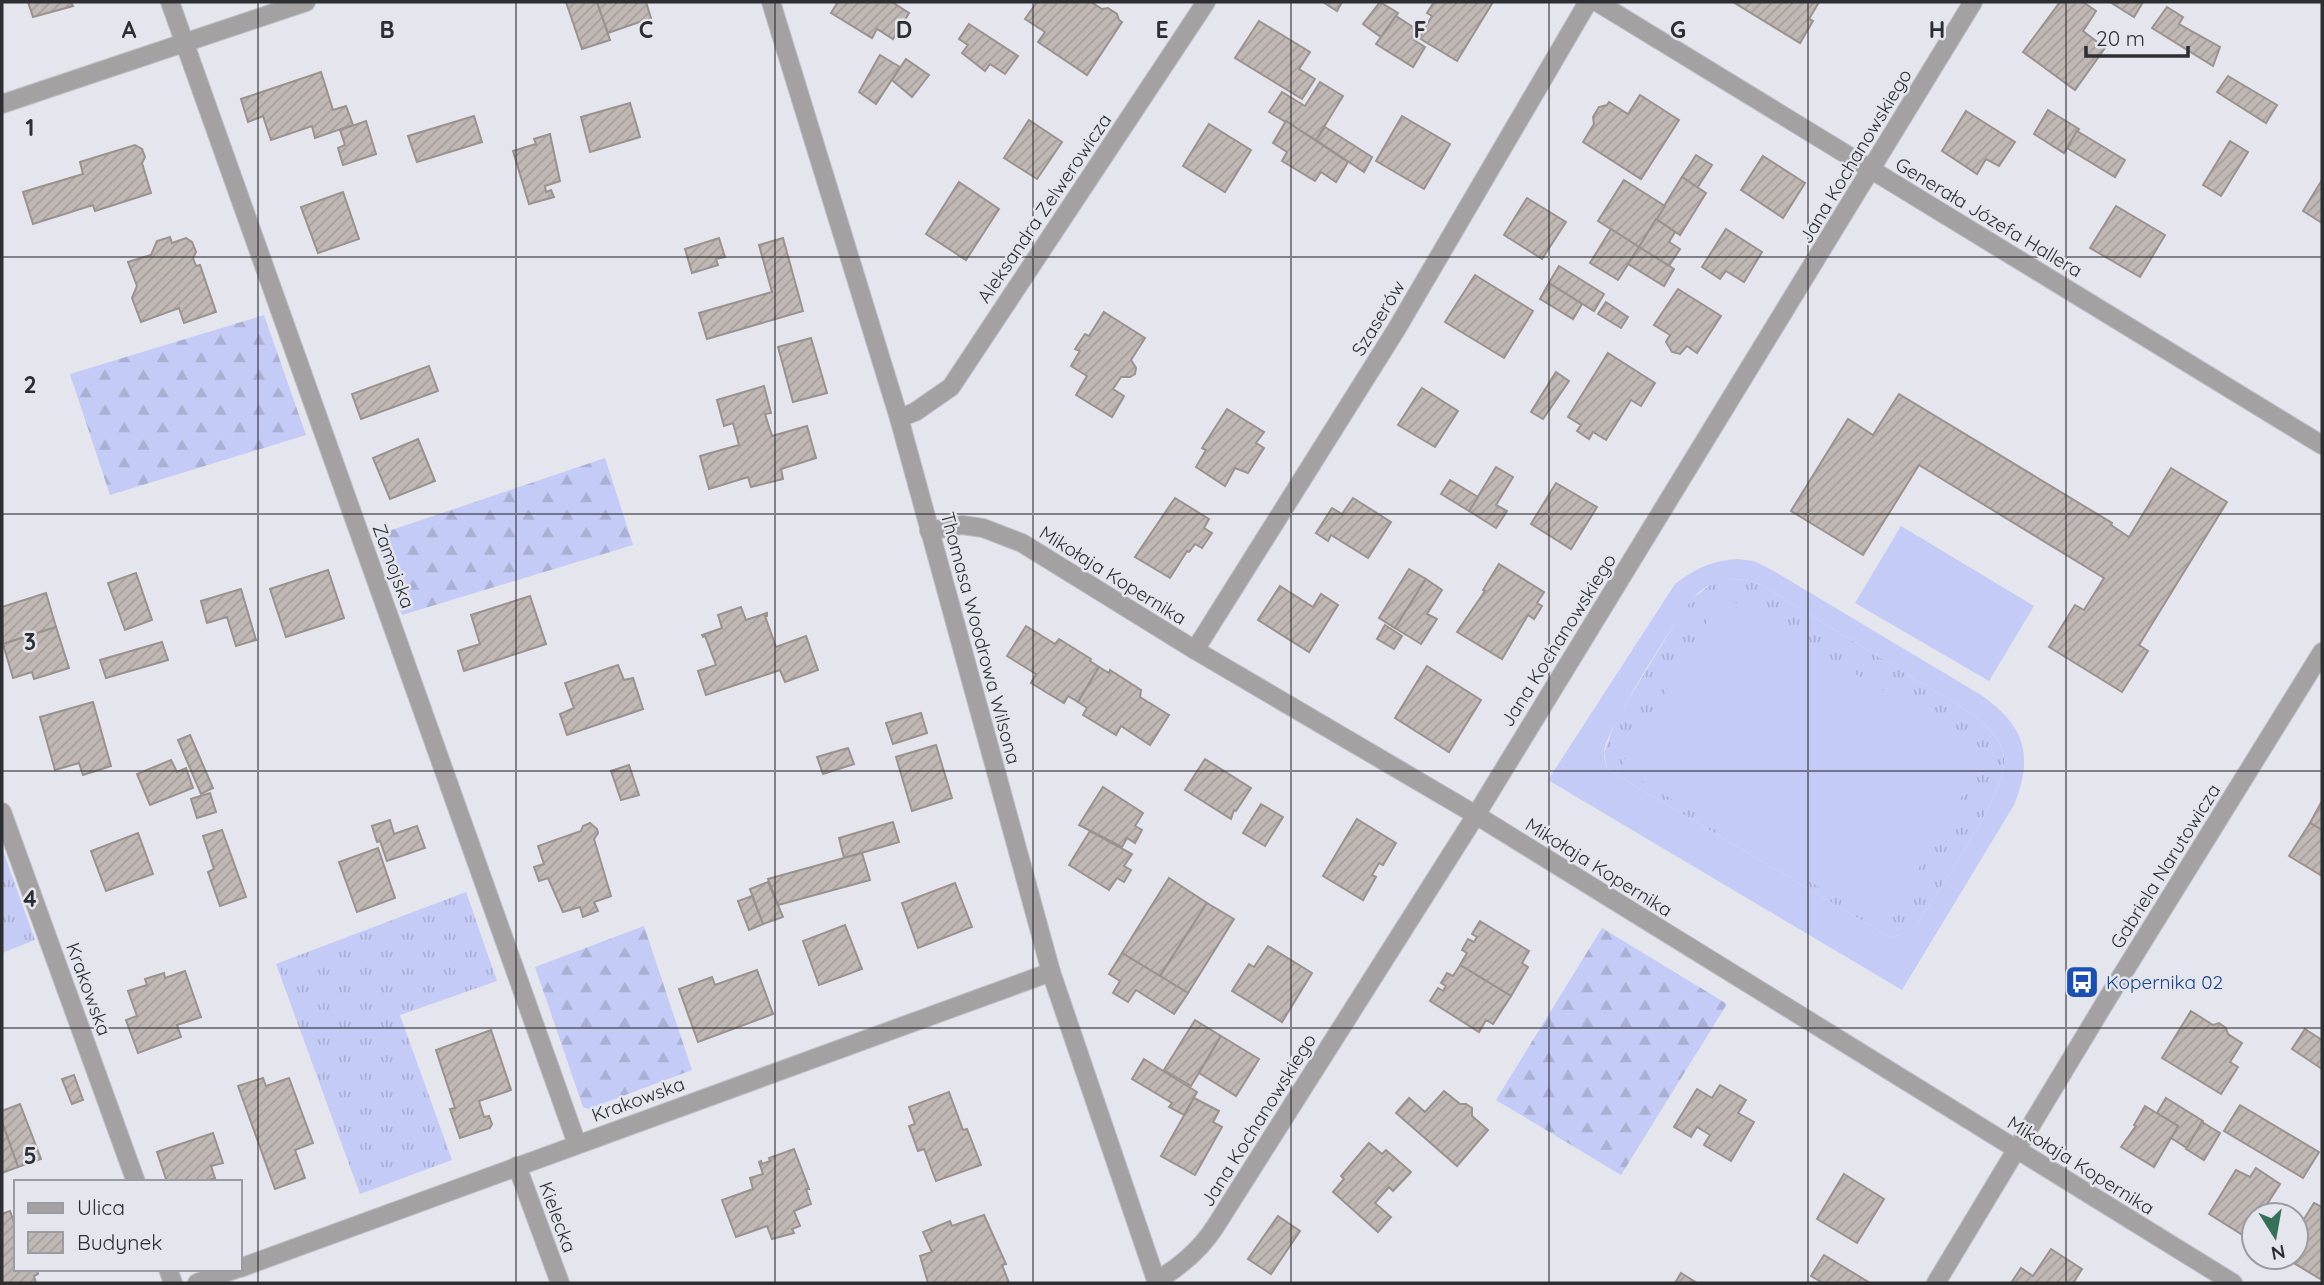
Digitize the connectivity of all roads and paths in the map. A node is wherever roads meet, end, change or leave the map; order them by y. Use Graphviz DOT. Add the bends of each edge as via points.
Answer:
graph roads {
  1 [pos="170,2"];
  2 [pos="306,2"];
  3 [pos="771,2"];
  4 [pos="1206,2"];
  5 [pos="1588,2"];
  6 [pos="1597,2"];
  7 [pos="1973,2"];
  8 [pos="186,43"];
  9 [pos="2,104"];
  10 [pos="1871,169"];
  11 [pos="899,418"];
  12 [pos="2322,445"];
  13 [pos="929,531"];
  14 [pos="1195,650"];
  15 [pos="2322,652"];
  16 [pos="2,811"];
  17 [pos="1476,815"];
  18 [pos="1051,972"];
  19 [pos="577,1144"];
  20 [pos="2017,1149"];
  21 [pos="517,1166"];
  22 [pos="135,1180"];
  23 [pos="242,1267"];
  24 [pos="230,1271"];
  25 [pos="1157,1282"];
  26 [pos="197,1283"];
  27 [pos="560,1283"];
  28 [pos="1936,1283"];
  29 [pos="2233,1283"];
  1 -- 8 [label="street, Zamojska"];
  2 -- 8 [label="street"];
  3 -- 11 [label="street, Thomasa Woodrowa Wilsona"];
  4 -- 11 [label="street, Aleksandra Zelwerowicza" via="951,387"];
  5 -- 14 [label="street, Szaserów" via="1395,330"];
  6 -- 10 [label="street, Generała Józefa Hallera"];
  7 -- 10 [label="street, Jana Kochanowskiego"];
  8 -- 9 [label="street"];
  8 -- 19 [label="street, Zamojska"];
  10 -- 12 [label="street, Generała Józefa Hallera"];
  10 -- 17 [label="street, Jana Kochanowskiego"];
  11 -- 13 [label="street, Thomasa Woodrowa Wilsona"];
  13 -- 14 [label="street, Mikołaja Kopernika" via="961,525 1022,543"];
  13 -- 18 [label="street, Thomasa Woodrowa Wilsona"];
  14 -- 17 [label="street, Mikołaja Kopernika"];
  15 -- 20 [label="street, Gabriela Narutowicza"];
  16 -- 22 [label="street, Krakowska"];
  17 -- 20 [label="street, Mikołaja Kopernika"];
  17 -- 25 [label="street, Jana Kochanowskiego" via="1208,1239"];
  18 -- 19 [label="street, Krakowska"];
  18 -- 25 [label="street, Thomasa Woodrowa Wilsona"];
  19 -- 21 [label="street, Krakowska"];
  20 -- 28 [label="street, Gabriela Narutowicza"];
  20 -- 29 [label="street, Mikołaja Kopernika"];
  21 -- 23 [label="street, Krakowska"];
  21 -- 27 [label="street, Kielecka"];
  24 -- 26 [label="street, Krakowska"];
}
